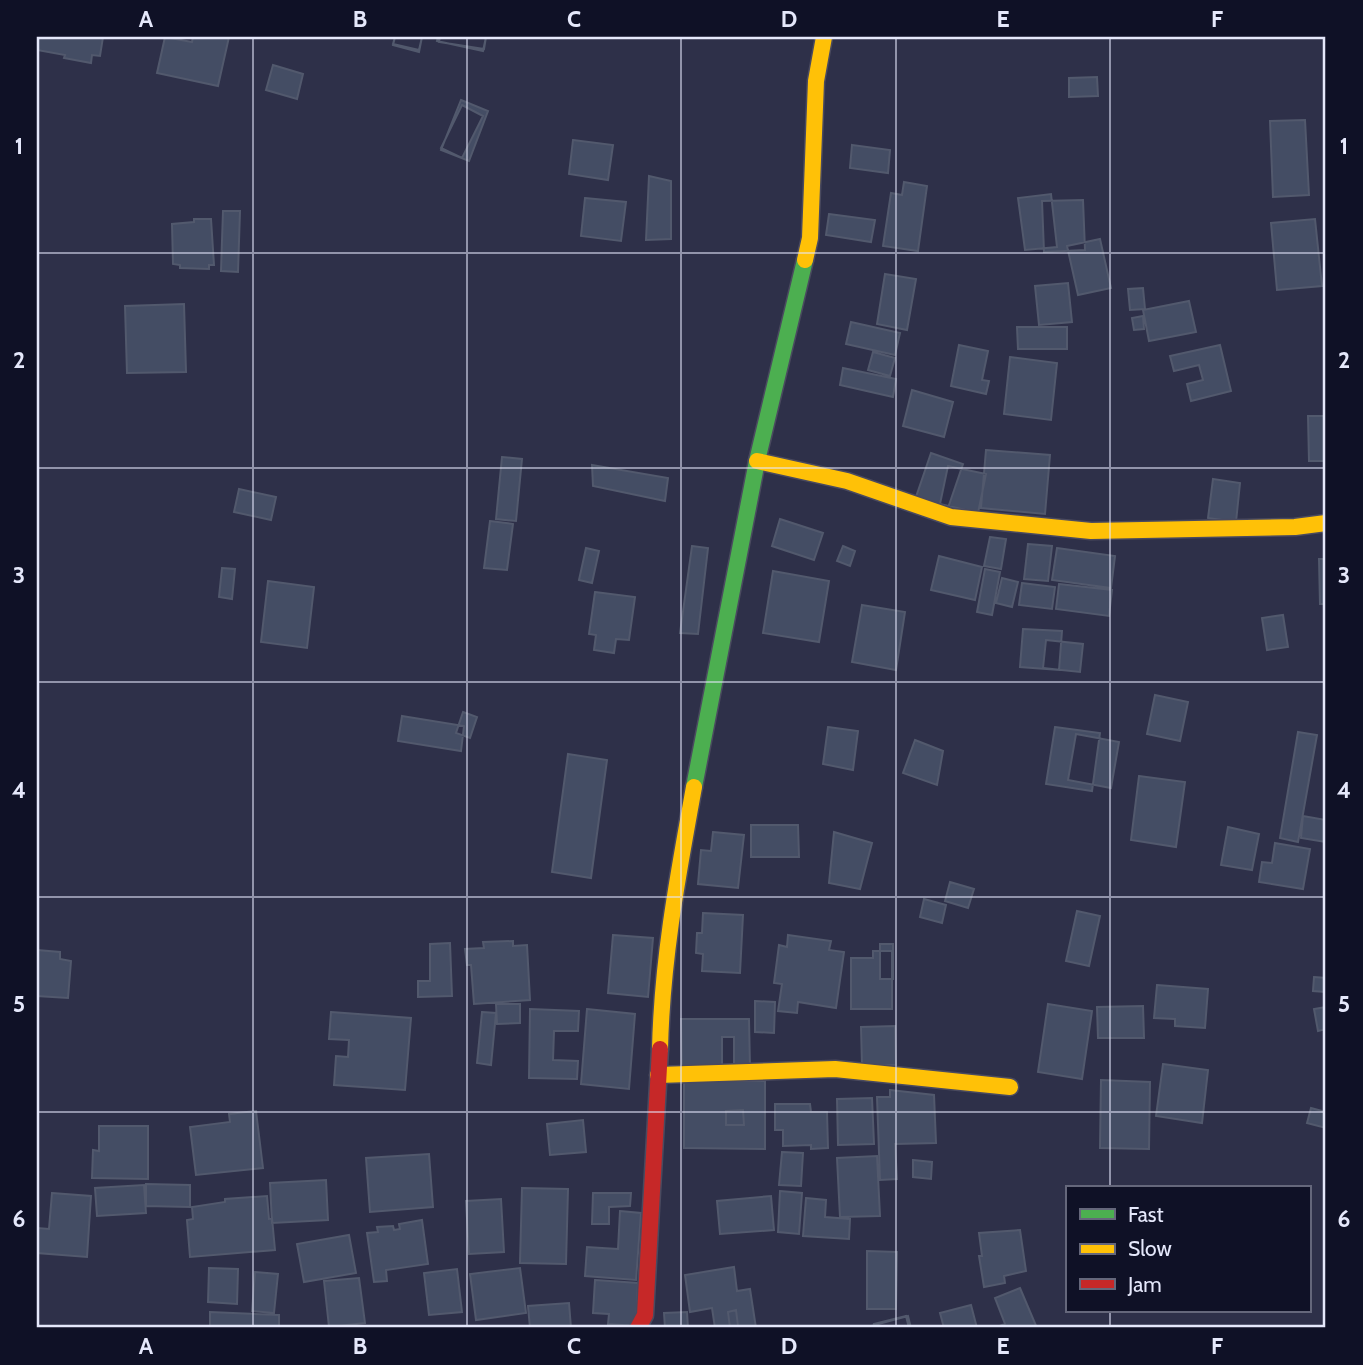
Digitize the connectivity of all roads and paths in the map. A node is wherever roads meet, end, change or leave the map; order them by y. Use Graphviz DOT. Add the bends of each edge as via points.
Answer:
graph roads {
  1 [pos="824,37"];
  2 [pos="757,461"];
  3 [pos="1326,523"];
  4 [pos="658,1075"];
  5 [pos="1010,1087"];
  6 [pos="638,1328"];
  1 -- 2 [label="street" via="816,81 810,238"];
  2 -- 3 [label="street" via="847,481 951,517 1091,531"];
  2 -- 4 [label="street" via="671,909"];
  4 -- 5 [label="street" via="835,1069"];
  4 -- 6 [label="street" via="645,1315"];
}
